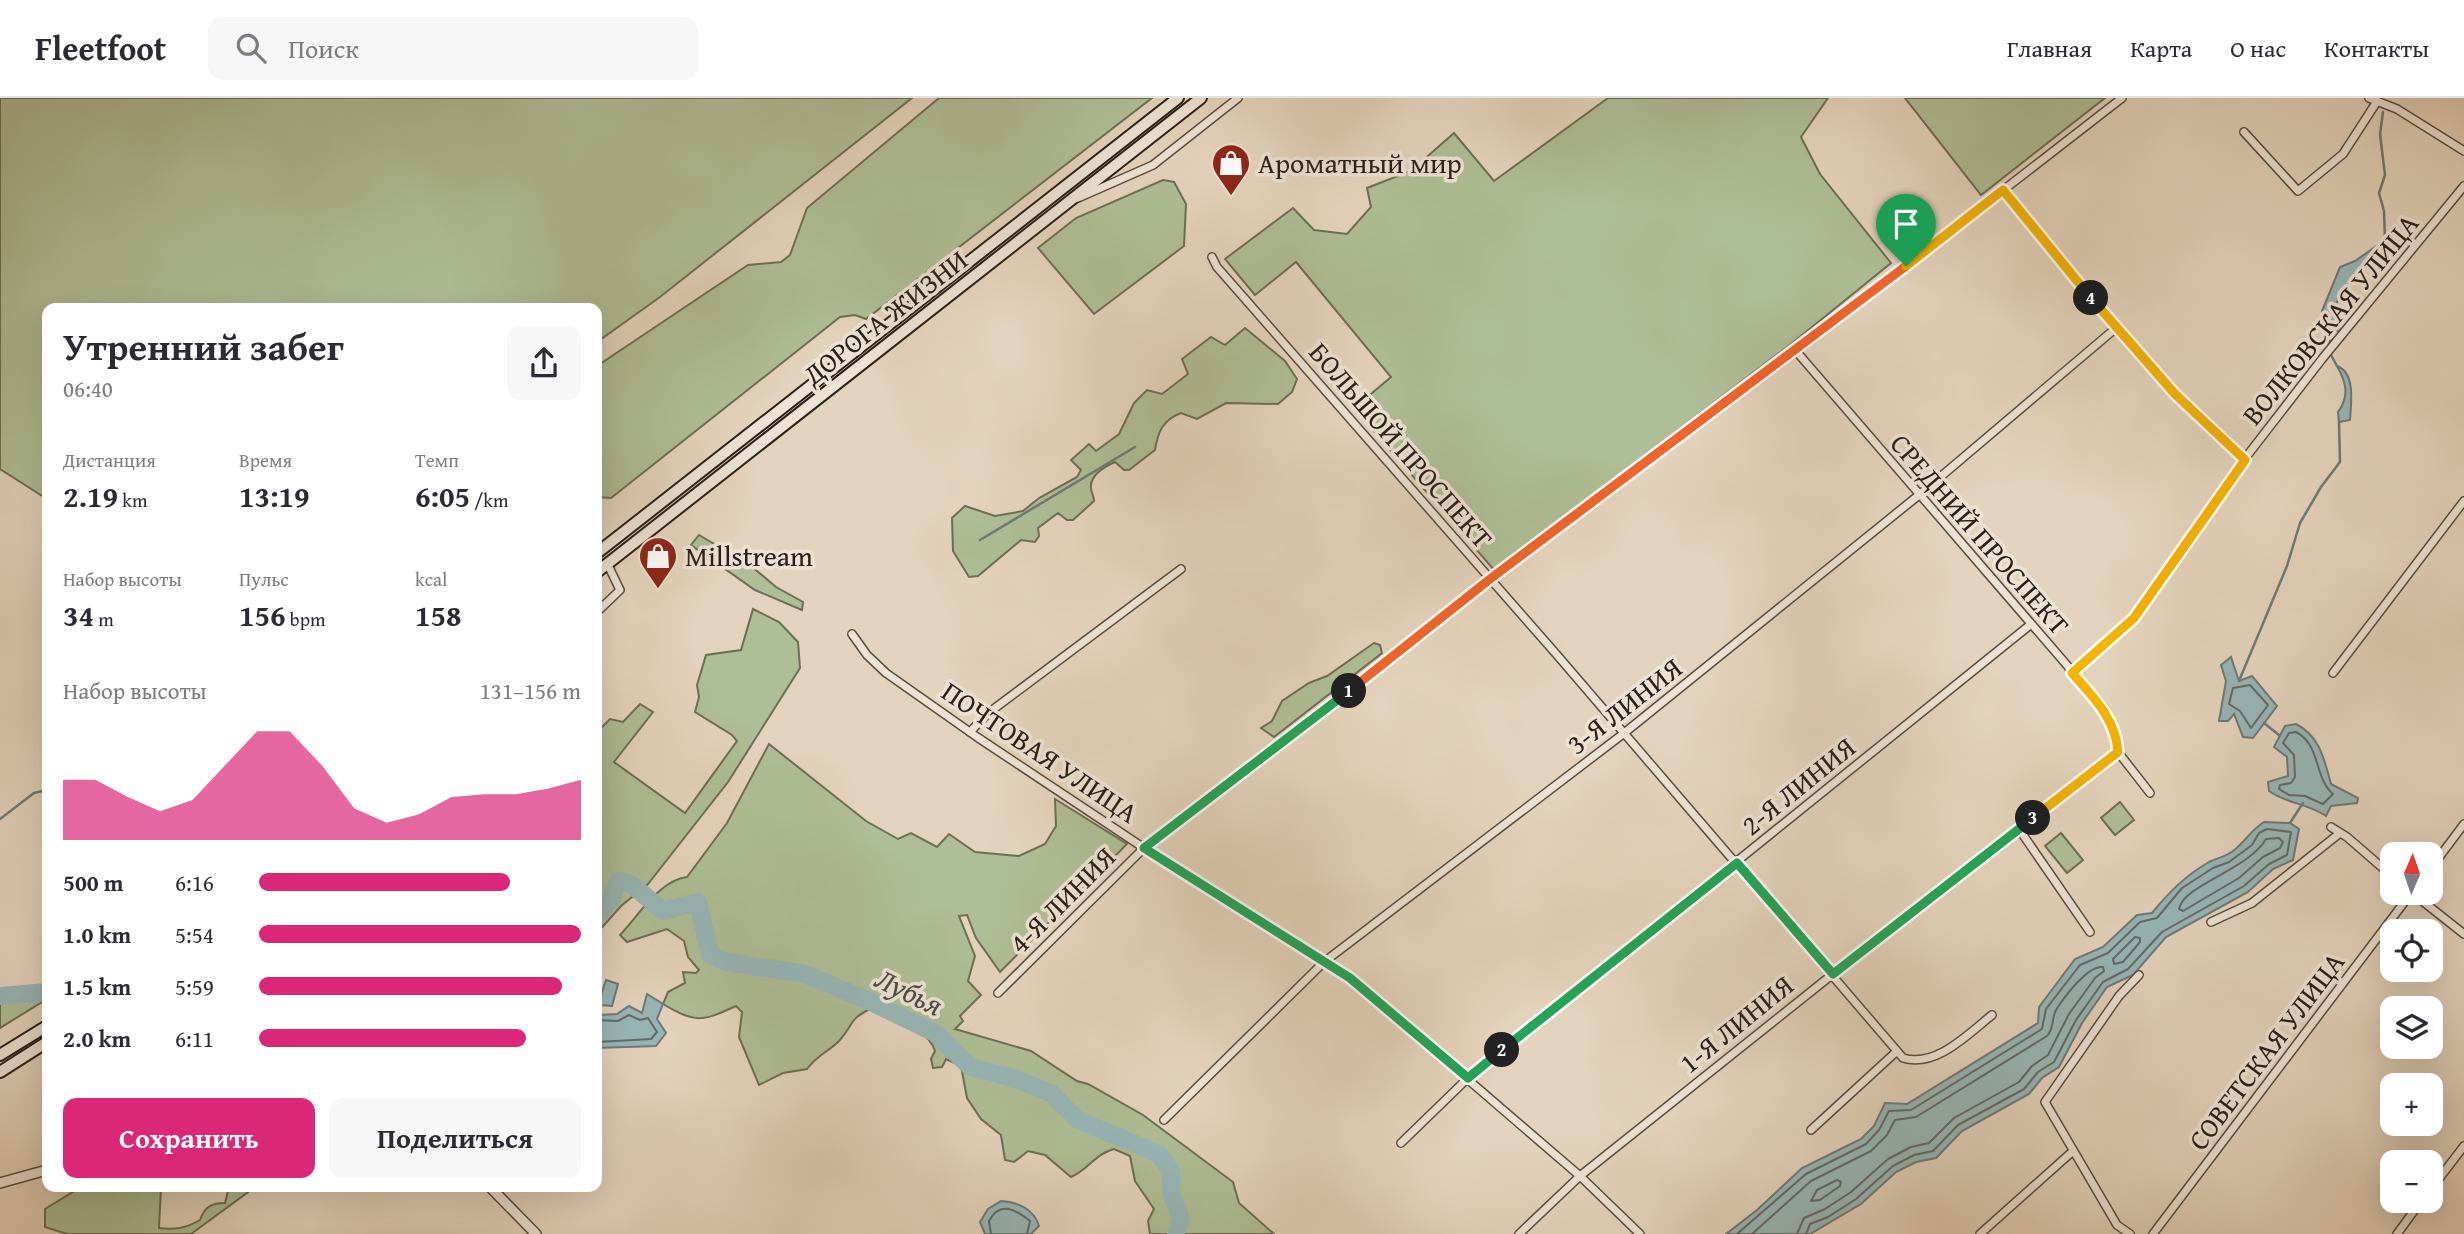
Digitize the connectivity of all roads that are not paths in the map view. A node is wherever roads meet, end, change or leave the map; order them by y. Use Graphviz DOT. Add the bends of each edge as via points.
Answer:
graph roads {
  1 [pos="1178,98"];
  2 [pos="1201,98"];
  3 [pos="1238,98"];
  4 [pos="2122,98"];
  5 [pos="2372,100"];
  6 [pos="2244,132"];
  7 [pos="2464,151"];
  8 [pos="2464,186"];
  9 [pos="2003,190"];
  10 [pos="1068,202"];
  11 [pos="1212,257"];
  12 [pos="2116,328"];
  13 [pos="1796,351"];
  14 [pos="2245,460"];
  15 [pos="1919,495"];
  16 [pos="2464,501"];
  17 [pos="602,548"];
  18 [pos="607,563"];
  19 [pos="602,568"];
  20 [pos="1181,569"];
  21 [pos="1490,579"];
  22 [pos="602,607"];
  23 [pos="2029,625"];
  24 [pos="852,634"];
  25 [pos="2072,673"];
  26 [pos="2333,673"];
  27 [pos="970,732"];
  28 [pos="1623,734"];
  29 [pos="2118,752"];
  30 [pos="2150,793"];
  31 [pos="2464,824"];
  32 [pos="2331,827"];
  33 [pos="2019,829"];
  34 [pos="2340,833"];
  35 [pos="1144,848"];
  36 [pos="2443,852"];
  37 [pos="1737,863"];
  38 [pos="2380,866"];
  39 [pos="2402,905"];
  40 [pos="2427,905"];
  41 [pos="2211,922"];
  42 [pos="2090,932"];
  43 [pos="2464,934"];
  44 [pos="1324,962"];
  45 [pos="1833,974"];
  46 [pos="2139,975"];
  47 [pos="999,993"];
  48 [pos="1992,1015"];
  49 [pos="42,1029"];
  50 [pos="42,1045"];
  51 [pos="1896,1052"];
  52 [pos="0,1055"];
  53 [pos="0,1072"];
  54 [pos="1468,1078"];
  55 [pos="1164,1121"];
  56 [pos="1811,1130"];
  57 [pos="1401,1143"];
  58 [pos="2464,1146"];
  59 [pos="2073,1151"];
  60 [pos="42,1171"];
  61 [pos="2443,1173"];
  62 [pos="1580,1176"];
  63 [pos="0,1183"];
  64 [pos="495,1192"];
  65 [pos="2412,1213"];
  66 [pos="536,1234"];
  67 [pos="1519,1234"];
  68 [pos="1640,1234"];
  69 [pos="1980,1234"];
  70 [pos="2130,1234"];
  71 [pos="2153,1234"];
  72 [pos="2396,1234"];
  1 -- 17 [label="main road, ДОРОГА ЖИЗНИ"];
  2 -- 10 [label="main road, ДОРОГА ЖИЗНИ"];
  3 -- 10 [label="street" via="1153,165"];
  4 -- 9 [label="street, 4-Я ЛИНИЯ"];
  5 -- 6 [label="street" via="2343,154 2298,191"];
  5 -- 7 [label="street" via="2397,109"];
  8 -- 14 [label="street, ВОЛКОВСКАЯ УЛИЦА"];
  9 -- 12 [label="street"];
  9 -- 13 [label="street, 4-Я ЛИНИЯ"];
  10 -- 18 [label="main road, ДОРОГА ЖИЗНИ"];
  11 -- 21 [label="street, БОЛЬШОЙ ПРОСПЕКТ"];
  12 -- 14 [label="street" via="2175,394"];
  12 -- 15 [label="street, 3-Я ЛИНИЯ"];
  13 -- 15 [label="street, СРЕДНИЙ ПРОСПЕКТ"];
  13 -- 21 [label="street, 4-Я ЛИНИЯ"];
  14 -- 25 [label="street, ВОЛКОВСКАЯ УЛИЦА" via="2134,618"];
  15 -- 23 [label="street, СРЕДНИЙ ПРОСПЕКТ"];
  15 -- 28 [label="street, 3-Я ЛИНИЯ"];
  16 -- 26 [label="street"];
  18 -- 19 [label="main road, ДОРОГА ЖИЗНИ"];
  18 -- 22 [label="street" via="620,590"];
  20 -- 27 [label="street" via="987,714"];
  21 -- 28 [label="street, БОЛЬШОЙ ПРОСПЕКТ"];
  21 -- 35 [label="street, 4-Я ЛИНИЯ"];
  23 -- 25 [label="street, СРЕДНИЙ ПРОСПЕКТ"];
  23 -- 37 [label="street, 2-Я ЛИНИЯ"];
  24 -- 27 [label="street, ПОЧТОВАЯ УЛИЦА" via="886,673"];
  25 -- 29 [label="street, СРЕДНИЙ ПРОСПЕКТ" via="2102,707 2117,737"];
  27 -- 35 [label="street, ПОЧТОВАЯ УЛИЦА"];
  28 -- 37 [label="street, БОЛЬШОЙ ПРОСПЕКТ"];
  28 -- 44 [label="street, 3-Я ЛИНИЯ"];
  29 -- 30 [label="street"];
  29 -- 33 [label="street, 1-Я ЛИНИЯ"];
  31 -- 36 [label="street"];
  32 -- 34 [label="street"];
  33 -- 42 [label="street"];
  33 -- 45 [label="street, 1-Я ЛИНИЯ"];
  34 -- 38 [label="street"];
  34 -- 41 [label="street" via="2252,903"];
  35 -- 44 [label="street, ПОЧТОВАЯ УЛИЦА"];
  35 -- 47 [label="street, 4-Я ЛИНИЯ"];
  37 -- 45 [label="street, БОЛЬШОЙ ПРОСПЕКТ"];
  37 -- 54 [label="street, 2-Я ЛИНИЯ"];
  39 -- 71 [label="street, СОВЕТСКАЯ УЛИЦА"];
  40 -- 43 [label="street"];
  44 -- 54 [label="street, ПОЧТОВАЯ УЛИЦА" via="1350,978"];
  44 -- 55 [label="street, 3-Я ЛИНИЯ"];
  45 -- 51 [label="street, БОЛЬШОЙ ПРОСПЕКТ"];
  45 -- 62 [label="street, 1-Я ЛИНИЯ"];
  46 -- 59 [label="street" via="2045,1102"];
  48 -- 51 [label="street" via="1927,1059 1909,1060"];
  49 -- 52 [label="main road"];
  50 -- 53 [label="main road"];
  51 -- 56 [label="street"];
  54 -- 57 [label="street, 2-Я ЛИНИЯ"];
  54 -- 62 [label="street, ПОЧТОВАЯ УЛИЦА"];
  58 -- 61 [label="street"];
  59 -- 69 [label="street"];
  59 -- 70 [label="street" via="2117,1225"];
  60 -- 63 [label="street"];
  62 -- 67 [label="street, 1-Я ЛИНИЯ"];
  62 -- 68 [label="street, ПОЧТОВАЯ УЛИЦА"];
  64 -- 66 [label="street"];
  65 -- 72 [label="street"];
}
